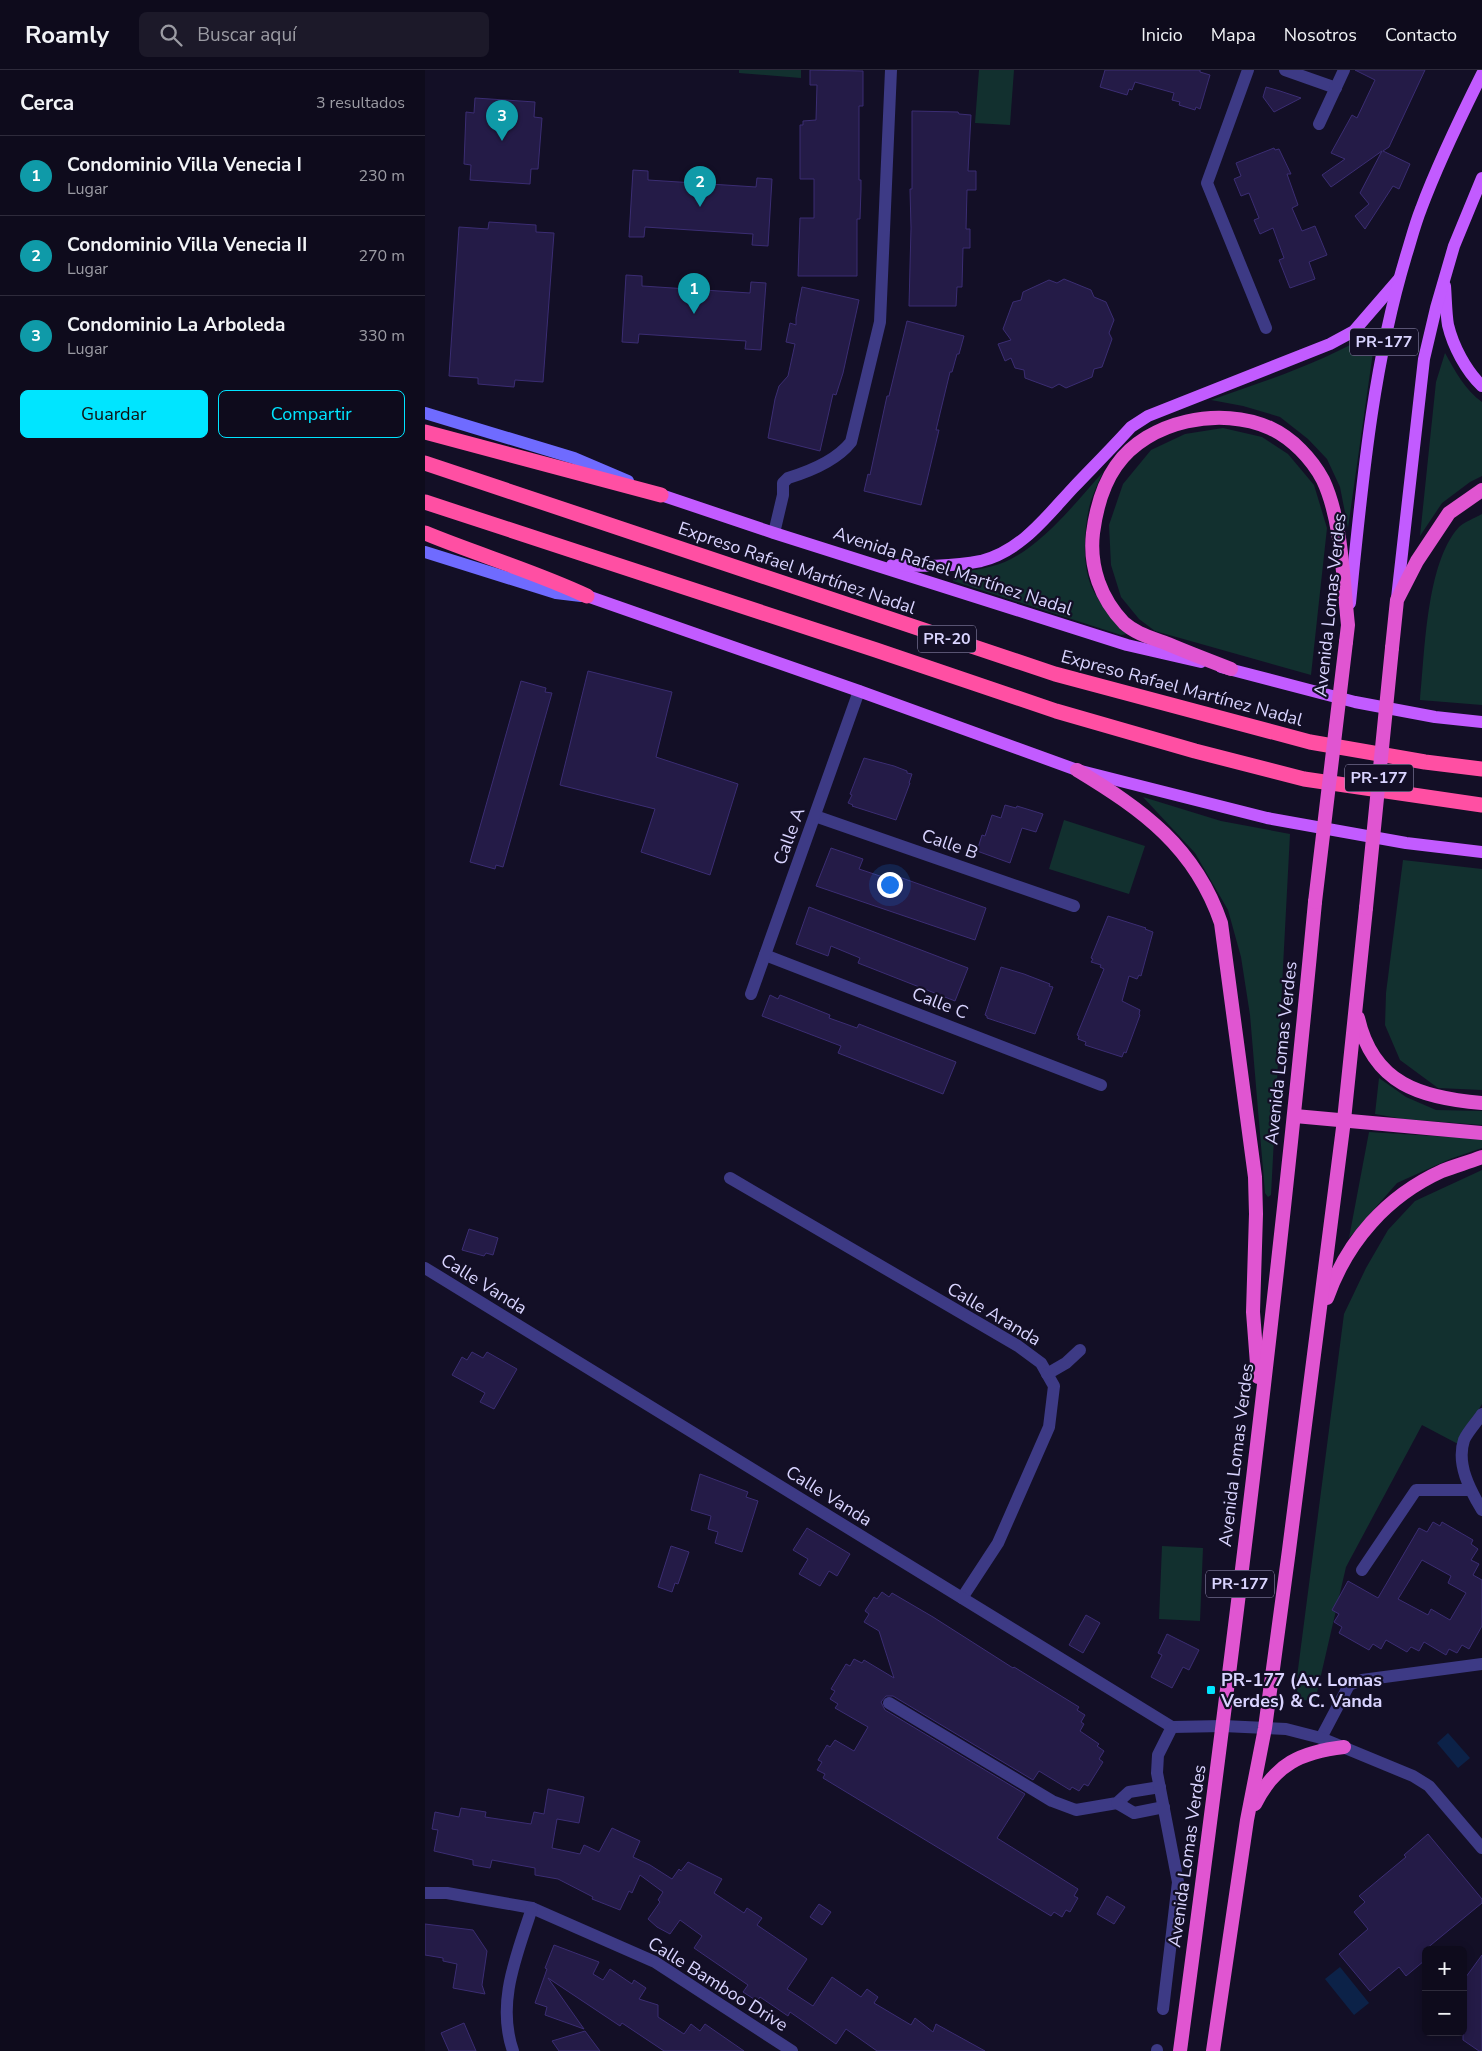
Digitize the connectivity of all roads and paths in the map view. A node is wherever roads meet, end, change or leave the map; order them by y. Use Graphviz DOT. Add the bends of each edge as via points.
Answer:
graph roads {
  1 [pos="891,70"];
  2 [pos="1248,70"];
  3 [pos="1285,70"];
  4 [pos="1345,70"];
  5 [pos="1482,74"];
  6 [pos="1336,88"];
  7 [pos="1319,124"];
  8 [pos="1482,178"];
  9 [pos="1399,279"];
  10 [pos="1444,279"];
  11 [pos="1266,328"];
  12 [pos="1482,386"];
  13 [pos="425,413"];
  14 [pos="425,432"];
  15 [pos="425,463"];
  16 [pos="1482,490"];
  17 [pos="661,495"];
  18 [pos="425,502"];
  19 [pos="425,532"];
  20 [pos="774,533"];
  21 [pos="425,552"];
  22 [pos="880,565"];
  23 [pos="587,596"];
  24 [pos="1397,600"];
  25 [pos="1348,625"];
  26 [pos="1231,669"];
  27 [pos="859,691"];
  28 [pos="1482,722"];
  29 [pos="1482,769"];
  30 [pos="1077,770"];
  31 [pos="1482,805"];
  32 [pos="815,816"];
  33 [pos="1482,852"];
  34 [pos="1074,906"];
  35 [pos="765,955"];
  36 [pos="751,994"];
  37 [pos="1356,1008"];
  38 [pos="1101,1085"];
  39 [pos="1482,1103"];
  40 [pos="1295,1116"];
  41 [pos="1345,1120"];
  42 [pos="1482,1133"];
  43 [pos="1482,1157"];
  44 [pos="730,1178"];
  45 [pos="425,1268"];
  46 [pos="1317,1325"];
  47 [pos="1080,1350"];
  48 [pos="1047,1374"];
  49 [pos="1260,1405"];
  50 [pos="1482,1414"];
  51 [pos="1470,1490"];
  52 [pos="1482,1510"];
  53 [pos="1362,1570"];
  54 [pos="962,1598"];
  55 [pos="1482,1664"];
  56 [pos="889,1703"];
  57 [pos="1223,1726"];
  58 [pos="1172,1727"];
  59 [pos="1265,1728"];
  60 [pos="1321,1738"];
  61 [pos="1343,1747"];
  62 [pos="1160,1787"];
  63 [pos="1117,1802"];
  64 [pos="1164,1807"];
  65 [pos="1247,1820"];
  66 [pos="1482,1848"];
  67 [pos="425,1893"];
  68 [pos="532,1908"];
  69 [pos="1163,2009"];
  70 [pos="513,2051"];
  71 [pos="792,2051"];
  72 [pos="1180,2051"];
  73 [pos="1213,2051"];
  1 -- 20 [label="street" via="881,322 851,442 831,460 795,476 793,487 783,495"];
  2 -- 11 [label="street" via="1207,183"];
  3 -- 6 [label="street"];
  4 -- 6 [label="street"];
  5 -- 9 [label="main road, Avenida Lomas Verdes / PR-177" via="1420,209"];
  6 -- 7 [label="street"];
  8 -- 10 [label="main road, PR-177"];
  9 -- 22 [label="main road" via="1354,331 1330,344 1148,416 1041,523 1001,554 963,564"];
  9 -- 25 [label="main road, Avenida Lomas Verdes / PR-177" via="1373,402"];
  10 -- 12 [label="main road" via="1448,325 1467,369"];
  10 -- 24 [label="main road, PR-177" via="1424,359"];
  13 -- 17 [label="main road, Avenida Rafael Martínez Nadal" via="574,458"];
  14 -- 17 [label="highway"];
  15 -- 29 [label="highway, Expreso Rafael Martínez Nadal / PR-20" via="1055,674 1310,742"];
  16 -- 24 [label="highway" via="1444,519"];
  17 -- 20 [label="main road, Avenida Rafael Martínez Nadal"];
  18 -- 31 [label="highway, PR-20" via="1056,711 1195,751 1304,779"];
  19 -- 23 [label="highway"];
  20 -- 22 [label="main road, Avenida Rafael Martínez Nadal"];
  21 -- 23 [label="main road" via="556,593"];
  22 -- 26 [label="main road, Avenida Rafael Martínez Nadal" via="1127,645"];
  23 -- 27 [label="main road"];
  24 -- 37 [label="highway, PR-177, bridge"];
  25 -- 26 [label="highway" via="1334,512 1322,479 1307,455 1271,429 1249,421 1199,420 1163,429 1129,451 1116,466 1099,500 1092,542 1098,582 1111,608 1135,631"];
  25 -- 40 [label="highway, Avenida Lomas Verdes / PR-177, bridge" via="1315,902"];
  26 -- 28 [label="main road, Avenida Rafael Martínez Nadal" via="1355,702"];
  27 -- 30 [label="main road"];
  27 -- 32 [label="street, Calle A"];
  30 -- 33 [label="main road" via="1267,818 1406,843"];
  30 -- 49 [label="highway" via="1158,826 1179,847 1207,889 1221,923 1255,1177 1253,1312"];
  32 -- 34 [label="street, Calle B"];
  32 -- 35 [label="street, Calle A"];
  35 -- 36 [label="street, Calle A"];
  35 -- 38 [label="street, Calle C"];
  37 -- 39 [label="highway" via="1369,1049 1388,1074 1427,1095"];
  37 -- 41 [label="highway, PR-177"];
  40 -- 41 [label="highway"];
  40 -- 49 [label="highway, Avenida Lomas Verdes / PR-177"];
  41 -- 42 [label="highway"];
  41 -- 46 [label="highway, PR-177"];
  43 -- 46 [label="highway" via="1442,1171 1398,1196 1373,1218 1333,1280"];
  44 -- 48 [label="street, Calle Aranda" via="1018,1346 1041,1363"];
  45 -- 54 [label="street, Calle Vanda"];
  46 -- 59 [label="highway, PR-177"];
  47 -- 48 [label="street"];
  48 -- 54 [label="street, Calle Aranda" via="1054,1386 1049,1427 998,1544"];
  49 -- 57 [label="highway, Avenida Lomas Verdes / PR-177"];
  50 -- 51 [label="street" via="1465,1440 1462,1460"];
  51 -- 52 [label="street"];
  51 -- 53 [label="street" via="1416,1490"];
  54 -- 58 [label="street, Calle Vanda"];
  55 -- 60 [label="street" via="1362,1680 1349,1685"];
  56 -- 63 [label="street" via="1052,1801 1076,1810"];
  57 -- 58 [label="street"];
  57 -- 59 [label="street"];
  57 -- 72 [label="highway, Avenida Lomas Verdes / PR-177"];
  58 -- 62 [label="street" via="1158,1755"];
  59 -- 60 [label="street" via="1286,1729"];
  59 -- 65 [label="highway, PR-177"];
  60 -- 61 [label="street"];
  61 -- 65 [label="highway" via="1317,1750 1298,1757 1277,1772 1262,1790"];
  61 -- 66 [label="street" via="1429,1786"];
  62 -- 63 [label="street" via="1129,1792"];
  62 -- 64 [label="street"];
  63 -- 64 [label="street" via="1134,1813"];
  64 -- 69 [label="street" via="1178,1882"];
  65 -- 73 [label="highway, PR-177"];
  67 -- 68 [label="street, Calle Bamboo Drive" via="447,1893"];
  68 -- 70 [label="street" via="509,1978 506,2004"];
  68 -- 71 [label="street, Calle Bamboo Drive" via="655,1962"];
}
